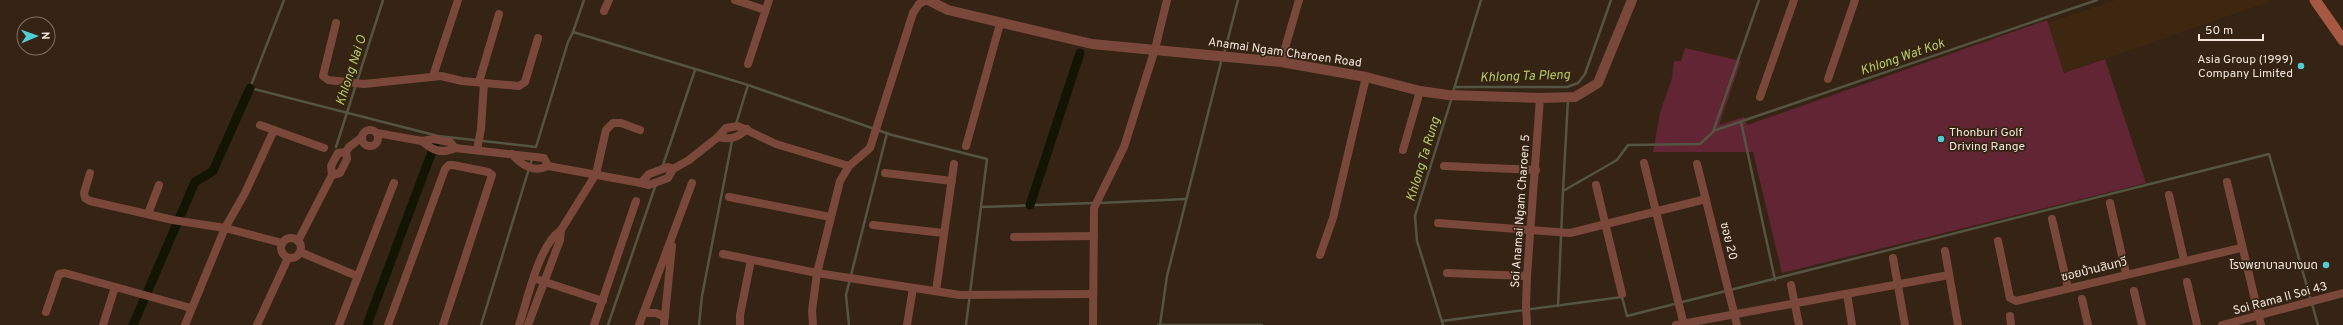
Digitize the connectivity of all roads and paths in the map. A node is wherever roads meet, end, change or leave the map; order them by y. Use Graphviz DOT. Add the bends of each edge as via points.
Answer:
graph roads {
  1 [pos="458,0"];
  2 [pos="609,0"];
  3 [pos="735,0"];
  4 [pos="769,0"];
  5 [pos="927,0"];
  6 [pos="1167,0"];
  7 [pos="1300,0"];
  8 [pos="1632,0"];
  9 [pos="1794,0"];
  10 [pos="1855,0"];
  11 [pos="2315,0"];
  12 [pos="765,10"];
  13 [pos="604,11"];
  14 [pos="499,14"];
  15 [pos="336,23"];
  16 [pos="1000,24"];
  17 [pos="538,38"];
  18 [pos="2343,40"];
  19 [pos="1155,49"];
  20 [pos="1281,62"];
  21 [pos="748,64"];
  22 [pos="433,76"];
  23 [pos="1366,77"];
  24 [pos="1828,79"];
  25 [pos="482,83"];
  26 [pos="1420,91"];
  27 [pos="1760,97"];
  28 [pos="1540,98"];
  29 [pos="260,125"];
  30 [pos="747,129"];
  31 [pos="274,130"];
  32 [pos="640,130"];
  33 [pos="377,134"];
  34 [pos="718,137"];
  35 [pos="361,138"];
  36 [pos="966,146"];
  37 [pos="478,147"];
  38 [pos="324,148"];
  39 [pos="1403,150"];
  40 [pos="512,154"];
  41 [pos="1644,163"];
  42 [pos="954,164"];
  43 [pos="1697,164"];
  44 [pos="849,166"];
  45 [pos="1444,166"];
  46 [pos="545,168"];
  47 [pos="670,168"];
  48 [pos="1536,170"];
  49 [pos="90,173"];
  50 [pos="885,173"];
  51 [pos="596,174"];
  52 [pos="952,182"];
  53 [pos="2227,182"];
  54 [pos="394,183"];
  55 [pos="692,183"];
  56 [pos="645,184"];
  57 [pos="159,185"];
  58 [pos="1596,185"];
  59 [pos="2169,195"];
  60 [pos="729,197"];
  61 [pos="1706,199"];
  62 [pos="636,201"];
  63 [pos="2110,203"];
  64 [pos="1656,212"];
  65 [pos="148,214"];
  66 [pos="830,217"];
  67 [pos="2052,219"];
  68 [pos="1438,223"];
  69 [pos="874,225"];
  70 [pos="1605,226"];
  71 [pos="225,228"];
  72 [pos="560,230"];
  73 [pos="1530,231"];
  74 [pos="944,233"];
  75 [pos="673,236"];
  76 [pos="1094,236"];
  77 [pos="1014,237"];
  78 [pos="298,241"];
  79 [pos="1998,241"];
  80 [pos="282,244"];
  81 [pos="2241,248"];
  82 [pos="1945,251"];
  83 [pos="300,252"];
  84 [pos="723,254"];
  85 [pos="1320,255"];
  86 [pos="288,258"];
  87 [pos="1893,258"];
  88 [pos="751,260"];
  89 [pos="2184,260"];
  90 [pos="817,273"];
  91 [pos="1447,273"];
  92 [pos="2126,273"];
  93 [pos="1949,275"];
  94 [pos="357,276"];
  95 [pos="1527,276"];
  96 [pos="535,278"];
  97 [pos="543,282"];
  98 [pos="2187,282"];
  99 [pos="1898,284"];
  100 [pos="1791,285"];
  101 [pos="115,287"];
  102 [pos="913,288"];
  103 [pos="2068,288"];
  104 [pos="2134,290"];
  105 [pos="936,291"];
  106 [pos="2343,293"];
  107 [pos="1093,294"];
  108 [pos="1622,294"];
  109 [pos="1846,294"];
  110 [pos="2082,299"];
  111 [pos="603,301"];
  112 [pos="1795,303"];
  113 [pos="191,308"];
  114 [pos="46,312"];
  115 [pos="644,312"];
  116 [pos="1735,314"];
  117 [pos="2010,316"];
  118 [pos="2259,316"];
  119 [pos="665,321"];
  120 [pos="1527,324"];
  121 [pos="103,325"];
  122 [pos="185,325"];
  123 [pos="257,325"];
  124 [pos="339,325"];
  125 [pos="388,325"];
  126 [pos="443,325"];
  127 [pos="519,325"];
  128 [pos="528,325"];
  129 [pos="594,325"];
  130 [pos="639,325"];
  131 [pos="740,325"];
  132 [pos="813,325"];
  133 [pos="907,325"];
  134 [pos="1093,325"];
  135 [pos="1682,325"];
  136 [pos="1737,325"];
  137 [pos="1798,325"];
  138 [pos="1852,325"];
  139 [pos="1905,325"];
  140 [pos="1958,325"];
  141 [pos="2011,325"];
  142 [pos="2088,325"];
  143 [pos="2142,325"];
  144 [pos="2197,325"];
  145 [pos="2222,325"];
  146 [pos="2261,325"];
  1 -- 22 [label="street"];
  2 -- 13 [label="street"];
  3 -- 12 [label="street"];
  4 -- 12 [label="street"];
  5 -- 16 [label="street, Anamai Ngam Charoen Road" via="948,10"];
  5 -- 44 [label="street" via="919,4 913,13 870,148"];
  6 -- 19 [label="street"];
  7 -- 20 [label="street"];
  8 -- 28 [label="street, Anamai Ngam Charoen Road" via="1602,75 1589,90 1575,97"];
  9 -- 27 [label="street"];
  10 -- 24 [label="street"];
  11 -- 18 [label="main road"];
  12 -- 21 [label="street"];
  14 -- 25 [label="street"];
  15 -- 22 [label="street" via="323,76 328,80 364,84"];
  16 -- 19 [label="street, Anamai Ngam Charoen Road" via="1092,44"];
  16 -- 36 [label="street"];
  17 -- 25 [label="street" via="523,85"];
  19 -- 20 [label="street, Anamai Ngam Charoen Road"];
  19 -- 76 [label="street" via="1124,147 1094,208"];
  20 -- 23 [label="street, Anamai Ngam Charoen Road"];
  22 -- 25 [label="street"];
  23 -- 26 [label="street, Anamai Ngam Charoen Road"];
  23 -- 85 [label="street" via="1333,218"];
  25 -- 37 [label="street"];
  26 -- 28 [label="street, Anamai Ngam Charoen Road" via="1459,96"];
  26 -- 39 [label="street"];
  28 -- 48 [label="street, Soi Anamai Ngam Charoen 5"];
  29 -- 31 [label="street"];
  30 -- 34 [label="street" via="737,138"];
  30 -- 34 [label="street" via="738,126 726,128"];
  30 -- 44 [label="street" via="776,144"];
  31 -- 38 [label="street"];
  31 -- 71 [label="street" via="245,193"];
  32 -- 51 [label="street" via="621,123 613,123 606,130"];
  33 -- 35 [label="street" via="372,130 366,130"];
  33 -- 35 [label="street" via="378,140 374,145 367,146"];
  33 -- 37 [label="street" via="422,141 434,139 450,142 455,148"];
  34 -- 47 [label="street" via="689,160"];
  35 -- 78 [label="street" via="346,152 338,154 331,166 332,175"];
  37 -- 40 [label="street"];
  40 -- 46 [label="street" via="521,165"];
  40 -- 46 [label="street" via="544,158"];
  41 -- 64 [label="street"];
  42 -- 52 [label="street"];
  43 -- 61 [label="street, ซอย 20"];
  44 -- 66 [label="street" via="840,181"];
  45 -- 48 [label="street"];
  46 -- 51 [label="street"];
  47 -- 56 [label="street" via="649,174"];
  47 -- 56 [label="street" via="668,178"];
  48 -- 73 [label="street, Soi Anamai Ngam Charoen 5"];
  49 -- 65 [label="street" via="85,198 99,204"];
  50 -- 52 [label="street"];
  51 -- 56 [label="street"];
  51 -- 72 [label="street"];
  52 -- 74 [label="street"];
  53 -- 81 [label="street"];
  54 -- 94 [label="street"];
  55 -- 75 [label="street"];
  57 -- 65 [label="street"];
  58 -- 70 [label="street"];
  59 -- 89 [label="street"];
  60 -- 66 [label="street"];
  61 -- 64 [label="street"];
  61 -- 116 [label="street, ซอย 20"];
  62 -- 111 [label="street"];
  63 -- 92 [label="street"];
  64 -- 70 [label="street"];
  64 -- 135 [label="street"];
  65 -- 71 [label="street"];
  66 -- 90 [label="street"];
  67 -- 103 [label="street"];
  68 -- 73 [label="street"];
  69 -- 74 [label="street"];
  70 -- 73 [label="street" via="1570,233"];
  70 -- 108 [label="street"];
  71 -- 80 [label="street"];
  71 -- 113 [label="street"];
  72 -- 96 [label="street" via="553,236 541,258"];
  72 -- 97 [label="street" via="560,240"];
  73 -- 95 [label="street, Soi Anamai Ngam Charoen 5"];
  74 -- 105 [label="street"];
  75 -- 115 [label="street"];
  75 -- 119 [label="street"];
  76 -- 77 [label="street"];
  76 -- 107 [label="street"];
  78 -- 80 [label="street" via="289,238"];
  78 -- 83 [label="street" via="301,246"];
  79 -- 103 [label="street, ซอยบ้านสินทวี" via="2010,298 2013,300"];
  80 -- 86 [label="street" via="283,254"];
  81 -- 89 [label="street, ซอยบ้านสินทวี"];
  81 -- 118 [label="street"];
  82 -- 93 [label="street"];
  83 -- 86 [label="street" via="295,257"];
  83 -- 94 [label="street"];
  84 -- 88 [label="street"];
  86 -- 123 [label="street"];
  87 -- 99 [label="street"];
  88 -- 90 [label="street"];
  88 -- 131 [label="street"];
  89 -- 92 [label="street, ซอยบ้านสินทวี"];
  90 -- 102 [label="street"];
  90 -- 132 [label="street" via="812,311"];
  91 -- 95 [label="street"];
  92 -- 103 [label="street, ซอยบ้านสินทวี"];
  93 -- 99 [label="street"];
  93 -- 140 [label="street"];
  94 -- 124 [label="street"];
  95 -- 120 [label="street, Soi Anamai Ngam Charoen 5"];
  96 -- 97 [label="street"];
  96 -- 127 [label="street"];
  97 -- 111 [label="street"];
  97 -- 128 [label="street"];
  98 -- 144 [label="street"];
  99 -- 109 [label="street"];
  99 -- 139 [label="street"];
  100 -- 112 [label="street"];
  101 -- 113 [label="street"];
  101 -- 114 [label="street" via="66,273 59,274"];
  101 -- 121 [label="street"];
  102 -- 105 [label="street"];
  102 -- 133 [label="street"];
  104 -- 143 [label="street"];
  105 -- 107 [label="street" via="960,295"];
  106 -- 118 [label="street, Soi Rama II Soi 43"];
  107 -- 134 [label="street"];
  109 -- 112 [label="street"];
  109 -- 138 [label="street"];
  110 -- 142 [label="street"];
  111 -- 129 [label="street"];
  112 -- 116 [label="street"];
  112 -- 137 [label="street"];
  113 -- 122 [label="street"];
  115 -- 119 [label="street" via="656,314"];
  115 -- 130 [label="street"];
  116 -- 135 [label="street"];
  116 -- 136 [label="street, ซอย 20"];
  117 -- 141 [label="street"];
  118 -- 145 [label="street, Soi Rama II Soi 43"];
  118 -- 146 [label="street"];
  125 -- 126 [label="street" via="445,169 453,165 488,172 492,175 492,181"];
}
